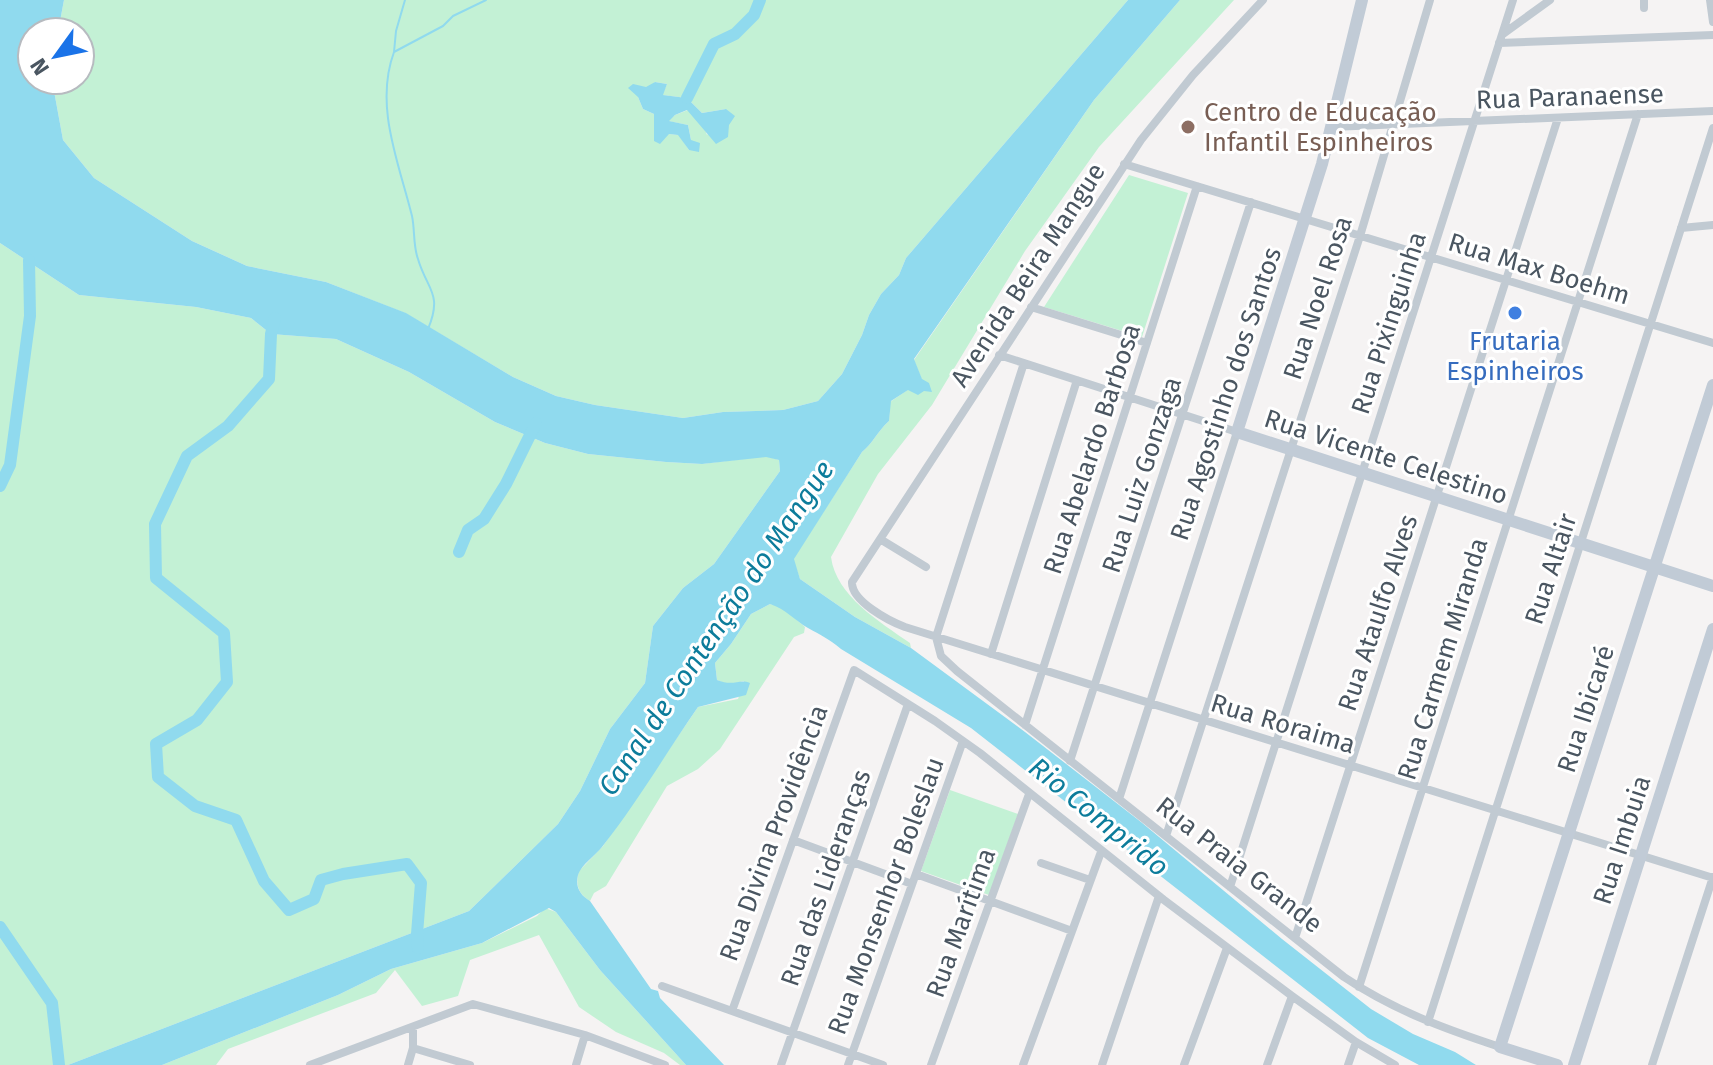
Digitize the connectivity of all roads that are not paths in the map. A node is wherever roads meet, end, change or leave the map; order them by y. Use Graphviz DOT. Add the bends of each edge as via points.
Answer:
graph roads {
  1 [pos="1263,0"];
  2 [pos="1362,0"];
  3 [pos="1430,0"];
  4 [pos="1513,0"];
  5 [pos="1550,0"];
  6 [pos="1710,0"];
  7 [pos="1713,22"];
  8 [pos="1713,35"];
  9 [pos="1500,39"];
  10 [pos="1713,111"];
  11 [pos="1638,114"];
  12 [pos="1558,118"];
  13 [pos="1474,121"];
  14 [pos="1393,124"];
  15 [pos="1332,127"];
  16 [pos="1713,128"];
  17 [pos="1124,164"];
  18 [pos="1197,186"];
  19 [pos="1251,202"];
  20 [pos="1305,219"];
  21 [pos="1713,225"];
  22 [pos="1681,228"];
  23 [pos="1360,236"];
  24 [pos="1431,257"];
  25 [pos="1506,280"];
  26 [pos="1579,302"];
  27 [pos="1031,307"];
  28 [pos="1651,324"];
  29 [pos="1147,343"];
  30 [pos="1713,343"];
  31 [pos="999,355"];
  32 [pos="1024,363"];
  33 [pos="1077,380"];
  34 [pos="1713,385"];
  35 [pos="1130,398"];
  36 [pos="1182,415"];
  37 [pos="1237,432"];
  38 [pos="1291,450"];
  39 [pos="1362,473"];
  40 [pos="1436,497"];
  41 [pos="1507,520"];
  42 [pos="880,539"];
  43 [pos="1581,543"];
  44 [pos="926,567"];
  45 [pos="1654,567"];
  46 [pos="1713,586"];
  47 [pos="852,590"];
  48 [pos="1713,629"];
  49 [pos="936,637"];
  50 [pos="991,654"];
  51 [pos="1043,670"];
  52 [pos="1095,686"];
  53 [pos="1150,703"];
  54 [pos="908,704"];
  55 [pos="1204,720"];
  56 [pos="1025,725"];
  57 [pos="963,741"];
  58 [pos="1277,743"];
  59 [pos="1070,761"];
  60 [pos="1350,766"];
  61 [pos="1423,788"];
  62 [pos="1029,794"];
  63 [pos="1119,799"];
  64 [pos="1496,811"];
  65 [pos="1569,833"];
  66 [pos="1166,836"];
  67 [pos="793,840"];
  68 [pos="1101,852"];
  69 [pos="1640,856"];
  70 [pos="853,862"];
  71 [pos="1041,863"];
  72 [pos="1713,878"];
  73 [pos="914,879"];
  74 [pos="1090,880"];
  75 [pos="1230,887"];
  76 [pos="1159,896"];
  77 [pos="990,901"];
  78 [pos="1072,931"];
  79 [pos="1295,938"];
  80 [pos="1227,948"];
  81 [pos="662,986"];
  82 [pos="1359,987"];
  83 [pos="1292,996"];
  84 [pos="732,1011"];
  85 [pos="1428,1022"];
  86 [pos="413,1027"];
  87 [pos="793,1033"];
  88 [pos="585,1035"];
  89 [pos="1356,1042"];
  90 [pos="1500,1047"];
  91 [pos="413,1048"];
  92 [pos="852,1054"];
  93 [pos="324,1062"];
  94 [pos="310,1065"];
  95 [pos="408,1065"];
  96 [pos="470,1065"];
  97 [pos="576,1065"];
  98 [pos="665,1065"];
  99 [pos="781,1065"];
  100 [pos="848,1065"];
  101 [pos="883,1065"];
  102 [pos="931,1065"];
  103 [pos="1023,1065"];
  104 [pos="1102,1065"];
  105 [pos="1184,1065"];
  106 [pos="1267,1065"];
  107 [pos="1348,1065"];
  108 [pos="1395,1065"];
  109 [pos="1557,1065"];
  110 [pos="1574,1065"];
  111 [pos="1652,1065"];
  1 -- 17 [label="street, Avenida Beira Mangue" via="1172,99"];
  2 -- 15 [label="street, Rua Agostinho dos Santos"];
  3 -- 14 [label="street, Rua Noel Rosa"];
  4 -- 9 [label="street, Rua Pixinguinha"];
  5 -- 9 [label="street"];
  6 -- 7 [label="street"];
  8 -- 9 [label="street"];
  9 -- 13 [label="street, Rua Pixinguinha"];
  10 -- 11 [label="street, Rua Paranaense"];
  11 -- 12 [label="street, Rua Paranaense"];
  11 -- 26 [label="street, Rua Carmem Miranda"];
  12 -- 13 [label="street, Rua Paranaense"];
  12 -- 25 [label="street, Rua Ataulfo Alves"];
  13 -- 14 [label="street, Rua Paranaense"];
  13 -- 24 [label="street, Rua Pixinguinha"];
  14 -- 15 [label="street, Rua Paranaense"];
  14 -- 23 [label="street, Rua Noel Rosa"];
  15 -- 20 [label="street, Rua Agostinho dos Santos"];
  16 -- 22 [label="street, Rua Altair"];
  17 -- 18 [label="street, Rua Max Boehm"];
  17 -- 27 [label="street, Avenida Beira Mangue"];
  18 -- 19 [label="street, Rua Max Boehm"];
  18 -- 29 [label="street, Rua Abelardo Barbosa"];
  19 -- 20 [label="street, Rua Max Boehm"];
  19 -- 36 [label="street, Rua Luiz Gonzaga"];
  20 -- 23 [label="street, Rua Max Boehm"];
  20 -- 37 [label="street, Rua Agostinho dos Santos"];
  21 -- 22 [label="street"];
  22 -- 28 [label="street, Rua Altair"];
  23 -- 24 [label="street, Rua Max Boehm"];
  23 -- 38 [label="street, Rua Noel Rosa"];
  24 -- 25 [label="street, Rua Max Boehm"];
  24 -- 39 [label="street, Rua Pixinguinha"];
  25 -- 26 [label="street, Rua Max Boehm"];
  25 -- 40 [label="street, Rua Ataulfo Alves"];
  26 -- 28 [label="street, Rua Max Boehm"];
  26 -- 41 [label="street, Rua Carmem Miranda"];
  27 -- 29 [label="street"];
  27 -- 31 [label="street, Avenida Beira Mangue"];
  28 -- 30 [label="street, Rua Max Boehm"];
  28 -- 43 [label="street, Rua Altair"];
  29 -- 35 [label="street, Rua Abelardo Barbosa"];
  31 -- 32 [label="street, Rua Vicente Celestino"];
  31 -- 42 [label="street, Avenida Beira Mangue"];
  32 -- 33 [label="street, Rua Vicente Celestino"];
  32 -- 49 [label="street"];
  33 -- 35 [label="street, Rua Vicente Celestino"];
  33 -- 50 [label="street"];
  34 -- 45 [label="street, Rua Ibicaré"];
  35 -- 36 [label="street, Rua Vicente Celestino"];
  35 -- 51 [label="street, Rua Abelardo Barbosa"];
  36 -- 37 [label="street, Rua Vicente Celestino"];
  36 -- 52 [label="street, Rua Luiz Gonzaga"];
  37 -- 38 [label="street, Rua Vicente Celestino"];
  37 -- 53 [label="street, Rua Agostinho dos Santos"];
  38 -- 39 [label="street, Rua Vicente Celestino"];
  38 -- 55 [label="street, Rua Noel Rosa"];
  39 -- 40 [label="street, Rua Vicente Celestino"];
  39 -- 58 [label="street, Rua Pixinguinha"];
  40 -- 41 [label="street, Rua Vicente Celestino"];
  40 -- 60 [label="street, Rua Ataulfo Alves"];
  41 -- 43 [label="street, Rua Vicente Celestino"];
  41 -- 61 [label="street, Rua Carmem Miranda"];
  42 -- 44 [label="street"];
  42 -- 47 [label="street, Avenida Beira Mangue"];
  43 -- 45 [label="street, Rua Vicente Celestino"];
  43 -- 64 [label="street, Rua Altair"];
  45 -- 46 [label="street, Rua Vicente Celestino"];
  45 -- 65 [label="street, Rua Ibicaré"];
  47 -- 49 [label="street, Rua Roraima" via="890,620"];
  48 -- 69 [label="street, Rua Imbuia"];
  49 -- 50 [label="street, Rua Roraima"];
  49 -- 56 [label="street, Rua Praia Grande" via="948,663"];
  50 -- 51 [label="street, Rua Roraima"];
  51 -- 52 [label="street, Rua Roraima"];
  51 -- 56 [label="street, Rua Abelardo Barbosa"];
  52 -- 53 [label="street, Rua Roraima"];
  52 -- 59 [label="street, Rua Luiz Gonzaga"];
  53 -- 55 [label="street, Rua Roraima"];
  53 -- 63 [label="street, Rua Agostinho dos Santos"];
  54 -- 57 [label="street"];
  54 -- 67 [label="street, Rua Divina Providência" via="854,670"];
  54 -- 70 [label="street, Rua das Lideranças"];
  55 -- 58 [label="street, Rua Roraima"];
  55 -- 66 [label="street, Rua Noel Rosa"];
  56 -- 59 [label="street, Rua Praia Grande"];
  57 -- 62 [label="street"];
  57 -- 73 [label="street, Rua Monsenhor Boleslau"];
  58 -- 60 [label="street, Rua Roraima"];
  58 -- 75 [label="street, Rua Pixinguinha"];
  59 -- 63 [label="street, Rua Praia Grande"];
  60 -- 61 [label="street, Rua Roraima"];
  60 -- 79 [label="street, Rua Ataulfo Alves"];
  61 -- 64 [label="street, Rua Roraima"];
  61 -- 82 [label="street, Rua Carmem Miranda"];
  62 -- 68 [label="street"];
  62 -- 77 [label="street, Rua Marítima"];
  63 -- 66 [label="street, Rua Praia Grande"];
  64 -- 65 [label="street, Rua Roraima"];
  64 -- 85 [label="street, Rua Altair"];
  65 -- 69 [label="street, Rua Roraima"];
  65 -- 90 [label="street, Rua Ibicaré"];
  66 -- 75 [label="street, Rua Praia Grande"];
  67 -- 70 [label="street"];
  67 -- 84 [label="street, Rua Divina Providência"];
  68 -- 74 [label="street"];
  68 -- 76 [label="street"];
  69 -- 72 [label="street, Rua Roraima"];
  69 -- 110 [label="street, Rua Imbuia"];
  70 -- 73 [label="street"];
  70 -- 87 [label="street, Rua das Lideranças"];
  71 -- 74 [label="street"];
  72 -- 111 [label="street"];
  73 -- 77 [label="street"];
  73 -- 92 [label="street, Rua Monsenhor Boleslau"];
  74 -- 78 [label="street"];
  75 -- 79 [label="street, Rua Praia Grande"];
  76 -- 80 [label="street"];
  76 -- 104 [label="street"];
  77 -- 78 [label="street"];
  77 -- 102 [label="street, Rua Marítima"];
  78 -- 103 [label="street"];
  79 -- 82 [label="street, Rua Praia Grande"];
  80 -- 83 [label="street"];
  80 -- 105 [label="street"];
  81 -- 84 [label="street"];
  82 -- 85 [label="street, Rua Praia Grande"];
  83 -- 89 [label="street"];
  83 -- 106 [label="street"];
  84 -- 87 [label="street"];
  85 -- 90 [label="street, Rua Praia Grande"];
  86 -- 88 [label="street" via="473,1004"];
  86 -- 91 [label="street"];
  86 -- 93 [label="street"];
  87 -- 92 [label="street"];
  87 -- 99 [label="street, Rua das Lideranças"];
  88 -- 97 [label="street"];
  88 -- 98 [label="street"];
  89 -- 107 [label="street"];
  89 -- 108 [label="street"];
  90 -- 109 [label="street, Rua Praia Grande"];
  91 -- 95 [label="street"];
  91 -- 96 [label="street"];
  92 -- 100 [label="street, Rua Monsenhor Boleslau"];
  92 -- 101 [label="street"];
  93 -- 94 [label="street"];
}
